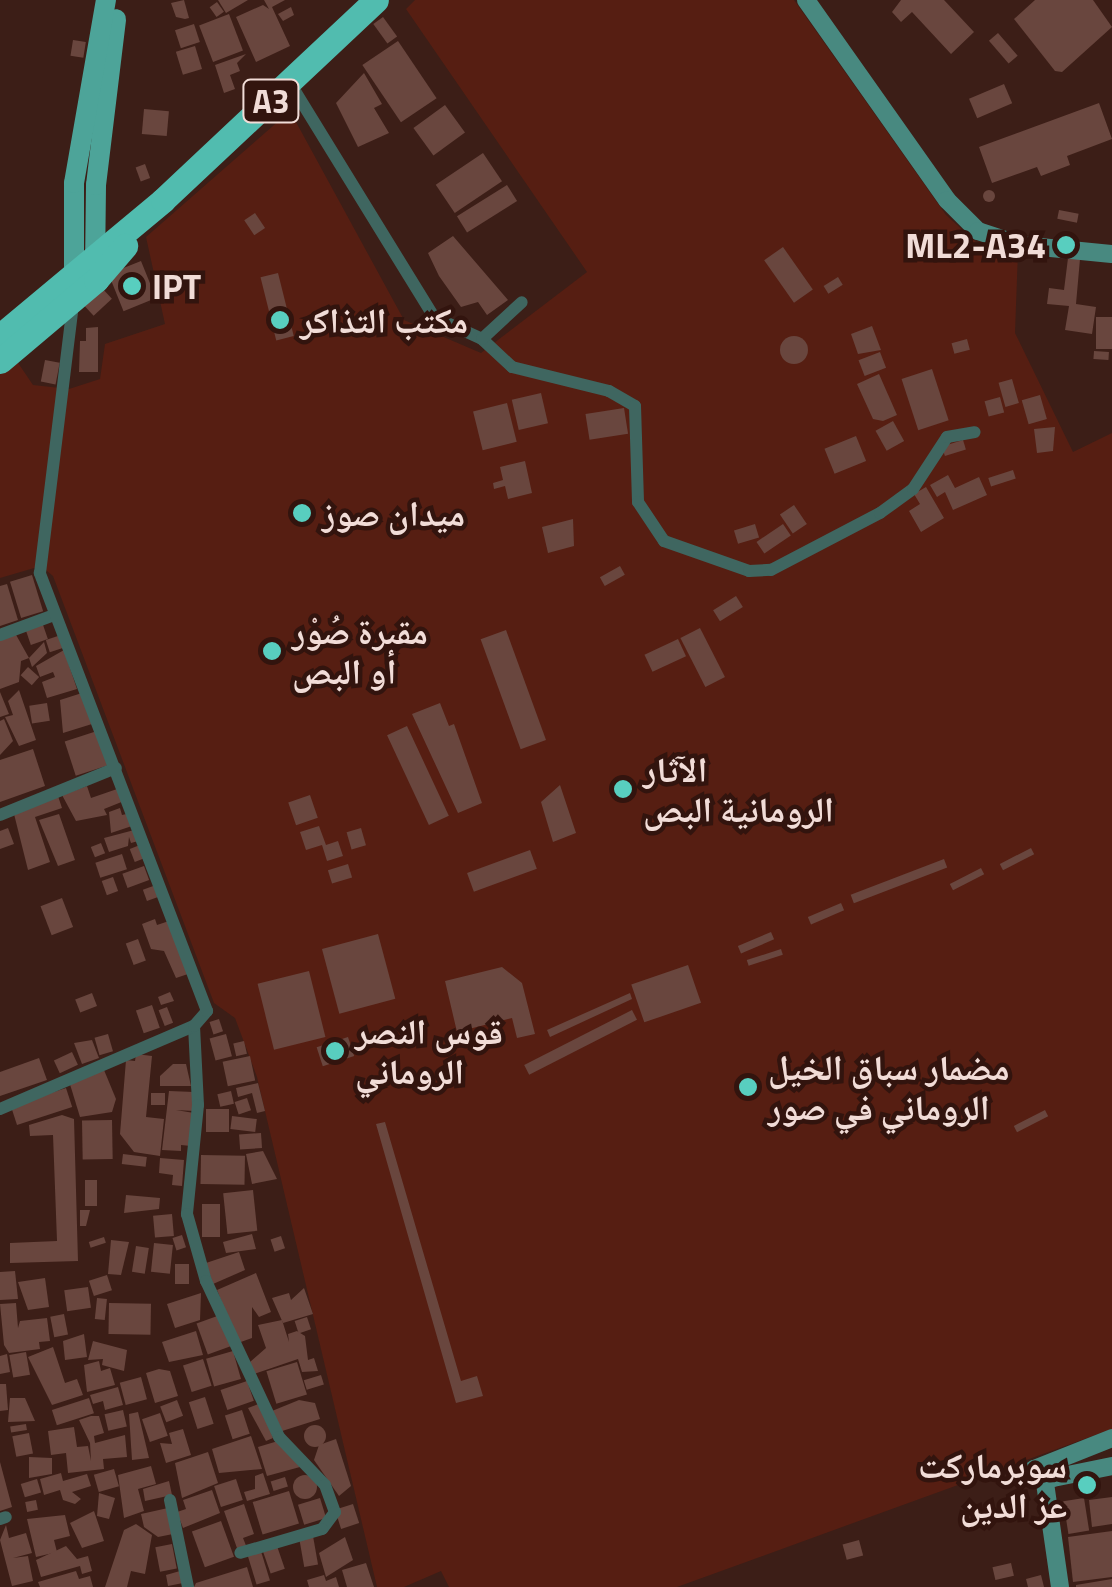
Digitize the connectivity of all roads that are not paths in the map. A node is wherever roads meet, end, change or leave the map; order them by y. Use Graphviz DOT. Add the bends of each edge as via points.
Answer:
graph roads {
  1 [pos="106,0"];
  2 [pos="118,0"];
  3 [pos="376,0"];
  4 [pos="806,0"];
  5 [pos="290,83"];
  6 [pos="1112,254"];
  7 [pos="88,270"];
  8 [pos="74,300"];
  9 [pos="522,302"];
  10 [pos="0,336"];
  11 [pos="482,339"];
  12 [pos="0,361"];
  13 [pos="975,432"];
  14 [pos="54,616"];
  15 [pos="0,635"];
  16 [pos="116,768"];
  17 [pos="0,815"];
  18 [pos="194,1026"];
  19 [pos="0,1108"];
  20 [pos="1112,1438"];
  21 [pos="1112,1466"];
  22 [pos="1040,1469"];
  23 [pos="170,1500"];
  24 [pos="240,1553"];
  25 [pos="188,1587"];
  26 [pos="1060,1587"];
  1 -- 7 [label="main road" via="74,183"];
  2 -- 7 [label="main road"];
  3 -- 5 [label="highway, A3"];
  4 -- 6 [label="main road" via="947,200 978,231 1020,244"];
  5 -- 7 [label="highway, A3"];
  5 -- 11 [label="street" via="412,290 434,317"];
  7 -- 8 [label="highway, A3"];
  7 -- 10 [label="highway, A3"];
  8 -- 12 [label="highway, A3"];
  8 -- 14 [label="street" via="38,554"];
  9 -- 11 [label="street"];
  11 -- 13 [label="street" via="512,367 609,392 635,406 635,485 652,530 664,542 749,570 771,570 880,514 913,489 947,437"];
  14 -- 15 [label="street"];
  14 -- 16 [label="street"];
  16 -- 17 [label="street"];
  16 -- 18 [label="street" via="204,999 205,1018"];
  18 -- 19 [label="street"];
  18 -- 24 [label="street" via="198,1105 186,1214 206,1281 279,1436 325,1486 335,1512 322,1530"];
  20 -- 22 [label="main road"];
  21 -- 22 [label="main road"];
  22 -- 26 [label="main road"];
  23 -- 25 [label="street"];
}
